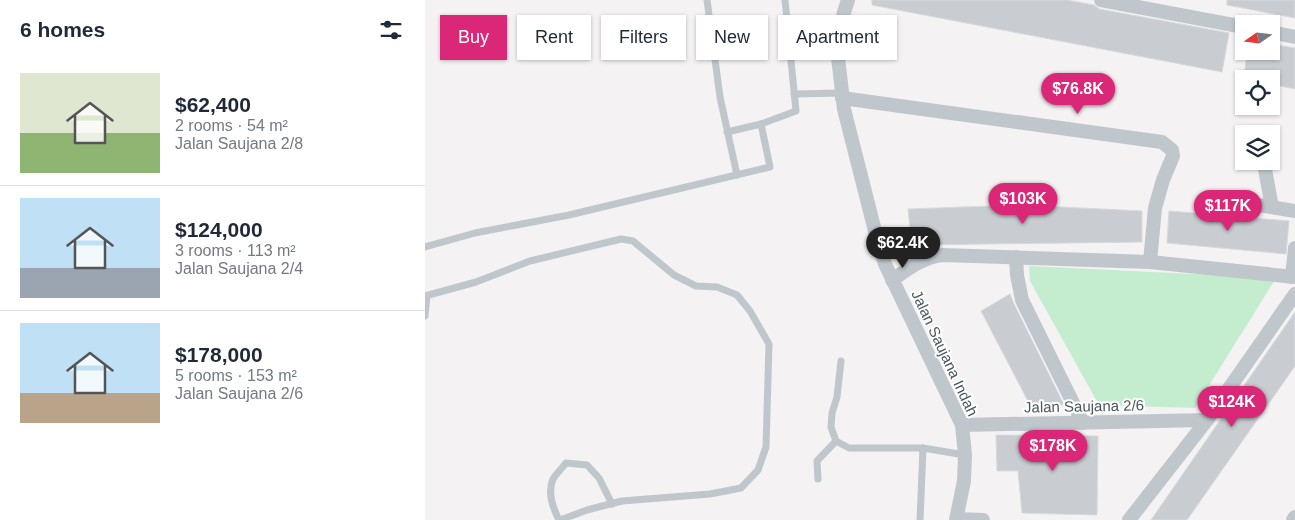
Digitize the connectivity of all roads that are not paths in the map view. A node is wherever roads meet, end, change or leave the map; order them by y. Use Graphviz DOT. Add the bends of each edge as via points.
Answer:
graph roads {
  1 [pos="707,0"];
  2 [pos="785,0"];
  3 [pos="848,0"];
  4 [pos="1101,0"];
  5 [pos="1235,25"];
  6 [pos="1280,34"];
  7 [pos="1295,37"];
  8 [pos="794,94"];
  9 [pos="841,95"];
  10 [pos="761,124"];
  11 [pos="727,132"];
  12 [pos="1265,170"];
  13 [pos="737,175"];
  14 [pos="1221,199"];
  15 [pos="1272,207"];
  16 [pos="1295,211"];
  17 [pos="425,247"];
  18 [pos="1295,248"];
  19 [pos="1016,257"];
  20 [pos="1151,262"];
  21 [pos="1294,277"];
  22 [pos="892,280"];
  23 [pos="1295,294"];
  24 [pos="426,296"];
  25 [pos="425,316"];
  26 [pos="841,361"];
  27 [pos="1207,420"];
  28 [pos="1083,423"];
  29 [pos="962,425"];
  30 [pos="837,441"];
  31 [pos="923,448"];
  32 [pos="965,455"];
  33 [pos="818,479"];
  34 [pos="612,504"];
  35 [pos="956,519"];
  36 [pos="559,520"];
  37 [pos="920,520"];
  38 [pos="983,520"];
  39 [pos="1129,520"];
  1 -- 11 [label="lane"];
  2 -- 8 [label="lane"];
  3 -- 9 [label="street, Jalan Saujana Indah" via="837,38"];
  4 -- 5 [label="street"];
  6 -- 7 [label="street"];
  8 -- 9 [label="lane"];
  8 -- 10 [label="lane" via="796,112"];
  9 -- 20 [label="street" via="1163,142 1172,150 1173,156 1155,208"];
  9 -- 22 [label="street, Jalan Saujana Indah" via="879,247"];
  10 -- 11 [label="lane"];
  10 -- 13 [label="lane" via="769,166"];
  11 -- 13 [label="lane"];
  12 -- 15 [label="street"];
  13 -- 17 [label="lane"];
  14 -- 15 [label="street"];
  15 -- 16 [label="street"];
  18 -- 21 [label="street"];
  19 -- 20 [label="street"];
  19 -- 22 [label="street" via="933,256"];
  19 -- 28 [label="street" via="1022,300"];
  20 -- 21 [label="street"];
  22 -- 29 [label="street, Jalan Saujana Indah"];
  23 -- 27 [label="street"];
  24 -- 25 [label="lane"];
  24 -- 34 [label="lane" via="476,282 530,261 621,239 633,241 674,275 696,286 717,287 737,295 769,344 766,447 758,470 741,488"];
  26 -- 30 [label="lane" via="831,427"];
  27 -- 28 [label="street, Jalan Saujana 2/6"];
  27 -- 39 [label="street"];
  28 -- 29 [label="street, Jalan Saujana 2/6"];
  29 -- 32 [label="street, Jalan Saujana Indah"];
  30 -- 31 [label="lane" via="849,448"];
  30 -- 33 [label="lane" via="817,462"];
  31 -- 32 [label="lane"];
  31 -- 37 [label="lane"];
  32 -- 35 [label="street, Jalan Saujana Indah"];
  34 -- 36 [label="lane"];
  34 -- 36 [label="lane" via="599,478 587,465 566,463 552,485 551,502"];
  35 -- 38 [label="street"];
}
